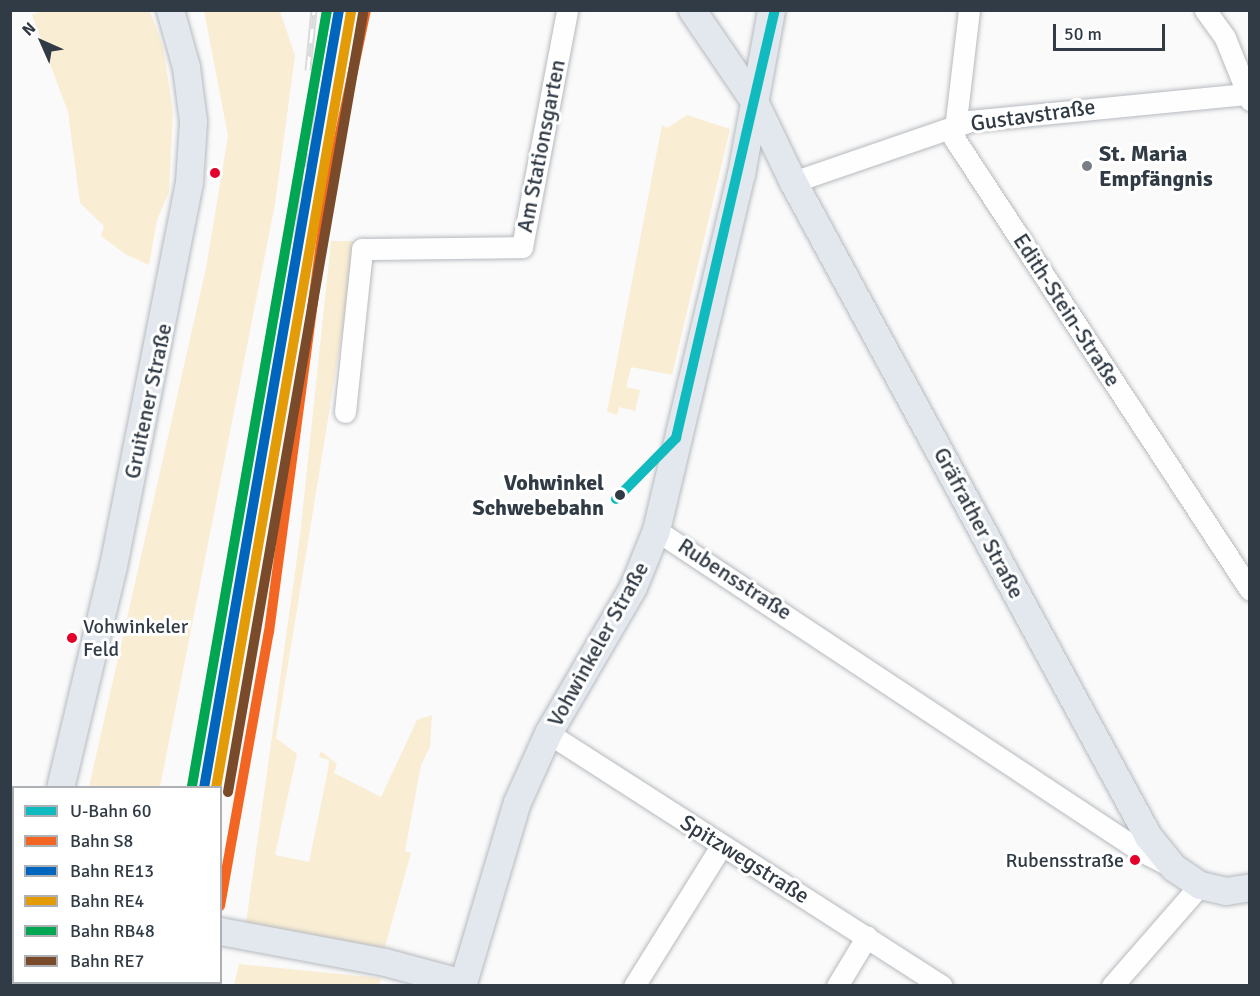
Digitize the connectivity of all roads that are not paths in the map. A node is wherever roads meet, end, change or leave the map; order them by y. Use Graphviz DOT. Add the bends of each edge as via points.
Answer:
graph roads {
  1 [pos="170,10"];
  2 [pos="567,10"];
  3 [pos="692,10"];
  4 [pos="771,10"];
  5 [pos="969,10"];
  6 [pos="1205,10"];
  7 [pos="1248,97"];
  8 [pos="754,101"];
  9 [pos="956,128"];
  10 [pos="793,182"];
  11 [pos="345,412"];
  12 [pos="656,530"];
  13 [pos="1250,590"];
  14 [pos="548,733"];
  15 [pos="60,786"];
  16 [pos="722,846"];
  17 [pos="1173,867"];
  18 [pos="1200,885"];
  19 [pos="1250,887"];
  20 [pos="222,931"];
  21 [pos="867,936"];
  22 [pos="463,984"];
  23 [pos="634,986"];
  24 [pos="837,986"];
  25 [pos="942,986"];
  26 [pos="1112,986"];
  1 -- 15 [label="main road, Gruitener Straße" via="186,67 193,121 189,182 113,566"];
  2 -- 11 [label="street, Am Stationsgarten" via="522,247 362,249"];
  3 -- 8 [label="main road, Gräfrather Straße"];
  4 -- 8 [label="main road, Vohwinkeler Straße"];
  5 -- 9 [label="street, Edith-Stein-Straße"];
  6 -- 7 [label="street" via="1225,38"];
  7 -- 9 [label="street, Gustavstraße" via="1049,111 970,121"];
  8 -- 10 [label="main road, Gräfrather Straße"];
  8 -- 12 [label="main road, Vohwinkeler Straße"];
  9 -- 10 [label="street, Gustavstraße"];
  9 -- 13 [label="street, Edith-Stein-Straße" via="954,138"];
  10 -- 17 [label="main road, Gräfrather Straße" via="1148,836"];
  12 -- 14 [label="main road, Vohwinkeler Straße" via="633,587"];
  12 -- 17 [label="street, Rubensstraße" via="1139,850"];
  14 -- 16 [label="street, Spitzwegstraße"];
  14 -- 22 [label="main road, Vohwinkeler Straße" via="517,802"];
  16 -- 21 [label="street, Spitzwegstraße"];
  16 -- 23 [label="street"];
  17 -- 18 [label="main road, Gräfrather Straße"];
  18 -- 19 [label="main road, Gräfrather Straße" via="1226,891"];
  18 -- 26 [label="street"];
  20 -- 22 [label="main road" via="386,962"];
  21 -- 24 [label="street"];
  21 -- 25 [label="street, Spitzwegstraße"];
}
